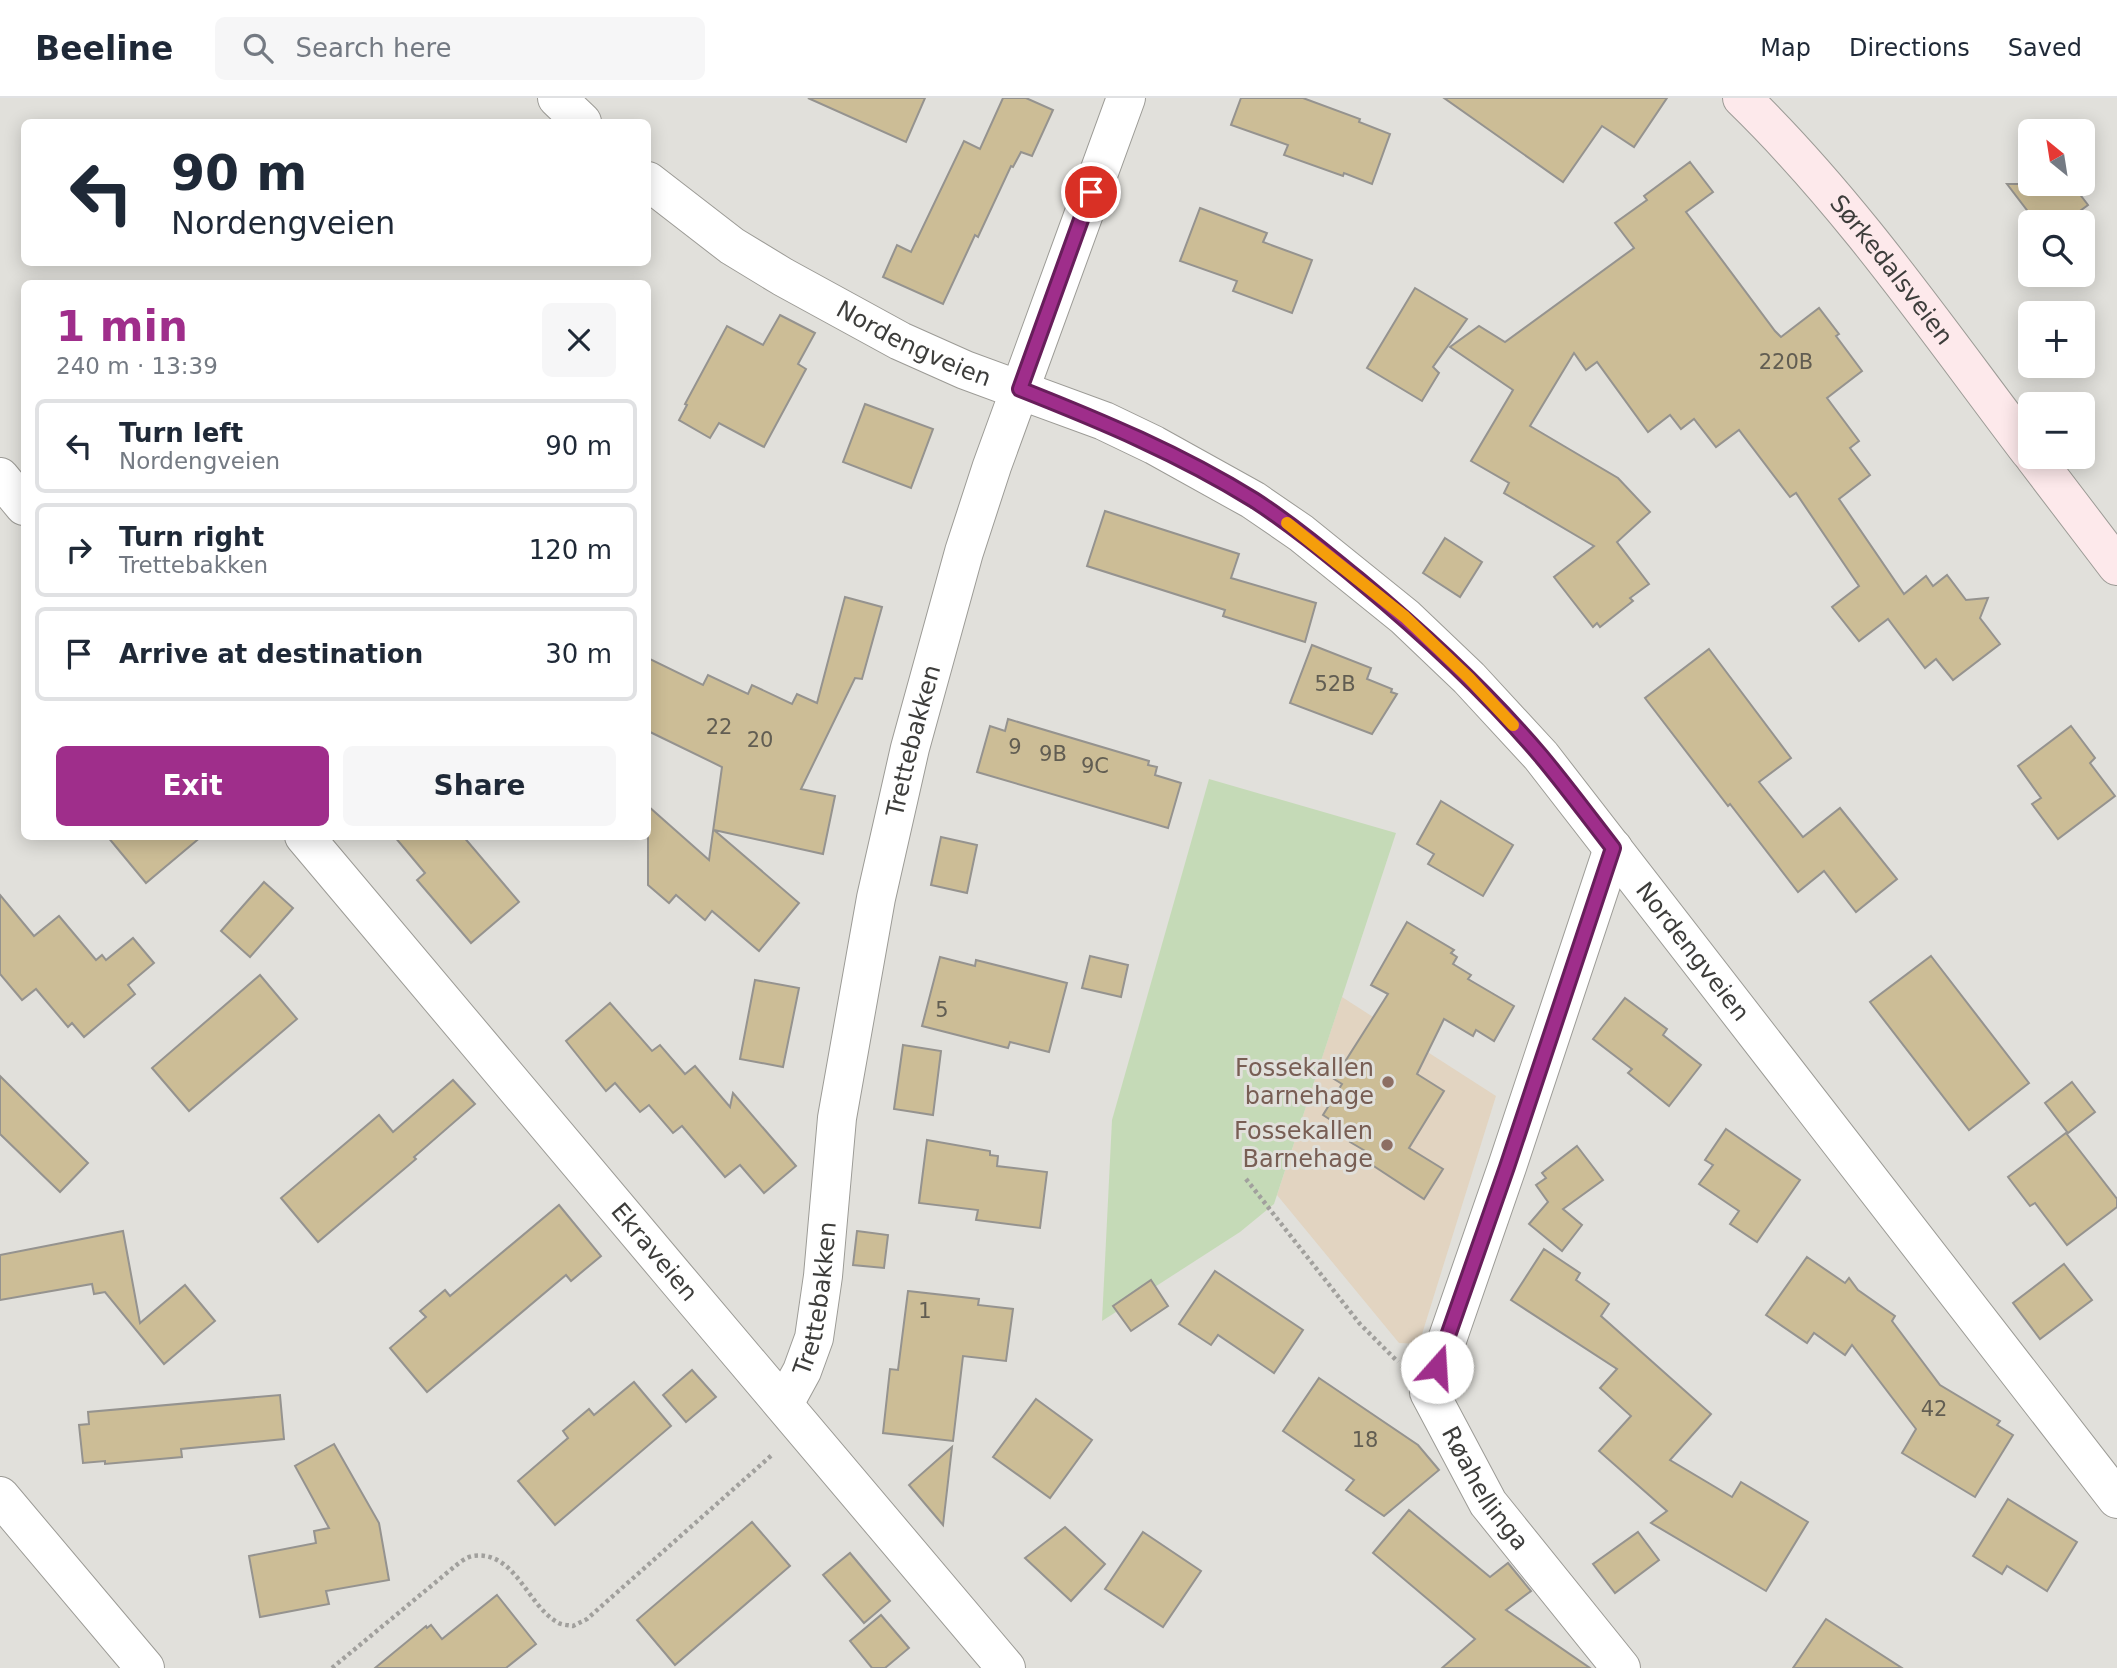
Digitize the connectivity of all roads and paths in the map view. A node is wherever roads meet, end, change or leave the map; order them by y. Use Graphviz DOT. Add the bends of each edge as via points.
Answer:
graph roads {
  1 [pos="556,98"];
  2 [pos="1126,98"];
  3 [pos="1742,98"];
  4 [pos="579,119"];
  5 [pos="651,183"];
  6 [pos="1020,389"];
  7 [pos="2018,436"];
  8 [pos="2043,469"];
  9 [pos="0,477"];
  10 [pos="21,502"];
  11 [pos="2117,566"];
  12 [pos="307,840"];
  13 [pos="1613,848"];
  14 [pos="1246,1179"];
  15 [pos="1429,1392"];
  16 [pos="794,1416"];
  17 [pos="0,1496"];
  18 [pos="2117,1499"];
  19 [pos="145,1668"];
  20 [pos="332,1668"];
  21 [pos="1006,1668"];
  22 [pos="1621,1668"];
  1 -- 4 [label="street"];
  2 -- 6 [label="street, Trettebakken"];
  3 -- 7 [label="main road, Sørkedalsveien" via="1813,171"];
  5 -- 6 [label="street, Nordengveien" via="732,246 783,277 900,341"];
  6 -- 13 [label="street, Nordengveien" via="1154,445 1253,500 1301,533 1405,617 1469,678 1541,756"];
  6 -- 16 [label="street, Trettebakken" via="964,552 910,748 876,898 836,1118 814,1338"];
  8 -- 11 [label="main road"];
  9 -- 10 [label="street"];
  12 -- 16 [label="street, Ekraveien"];
  13 -- 15 [label="street"];
  13 -- 18 [label="street, Nordengveien"];
  14 -- 15 [label="path" via="1360,1324"];
  15 -- 22 [label="street, Røahellinga" via="1488,1503"];
  16 -- 20 [label="path" via="587,1619 573,1626 558,1623 501,1562 471,1556"];
  16 -- 21 [label="street, Ekraveien"];
  17 -- 19 [label="street"];
}
